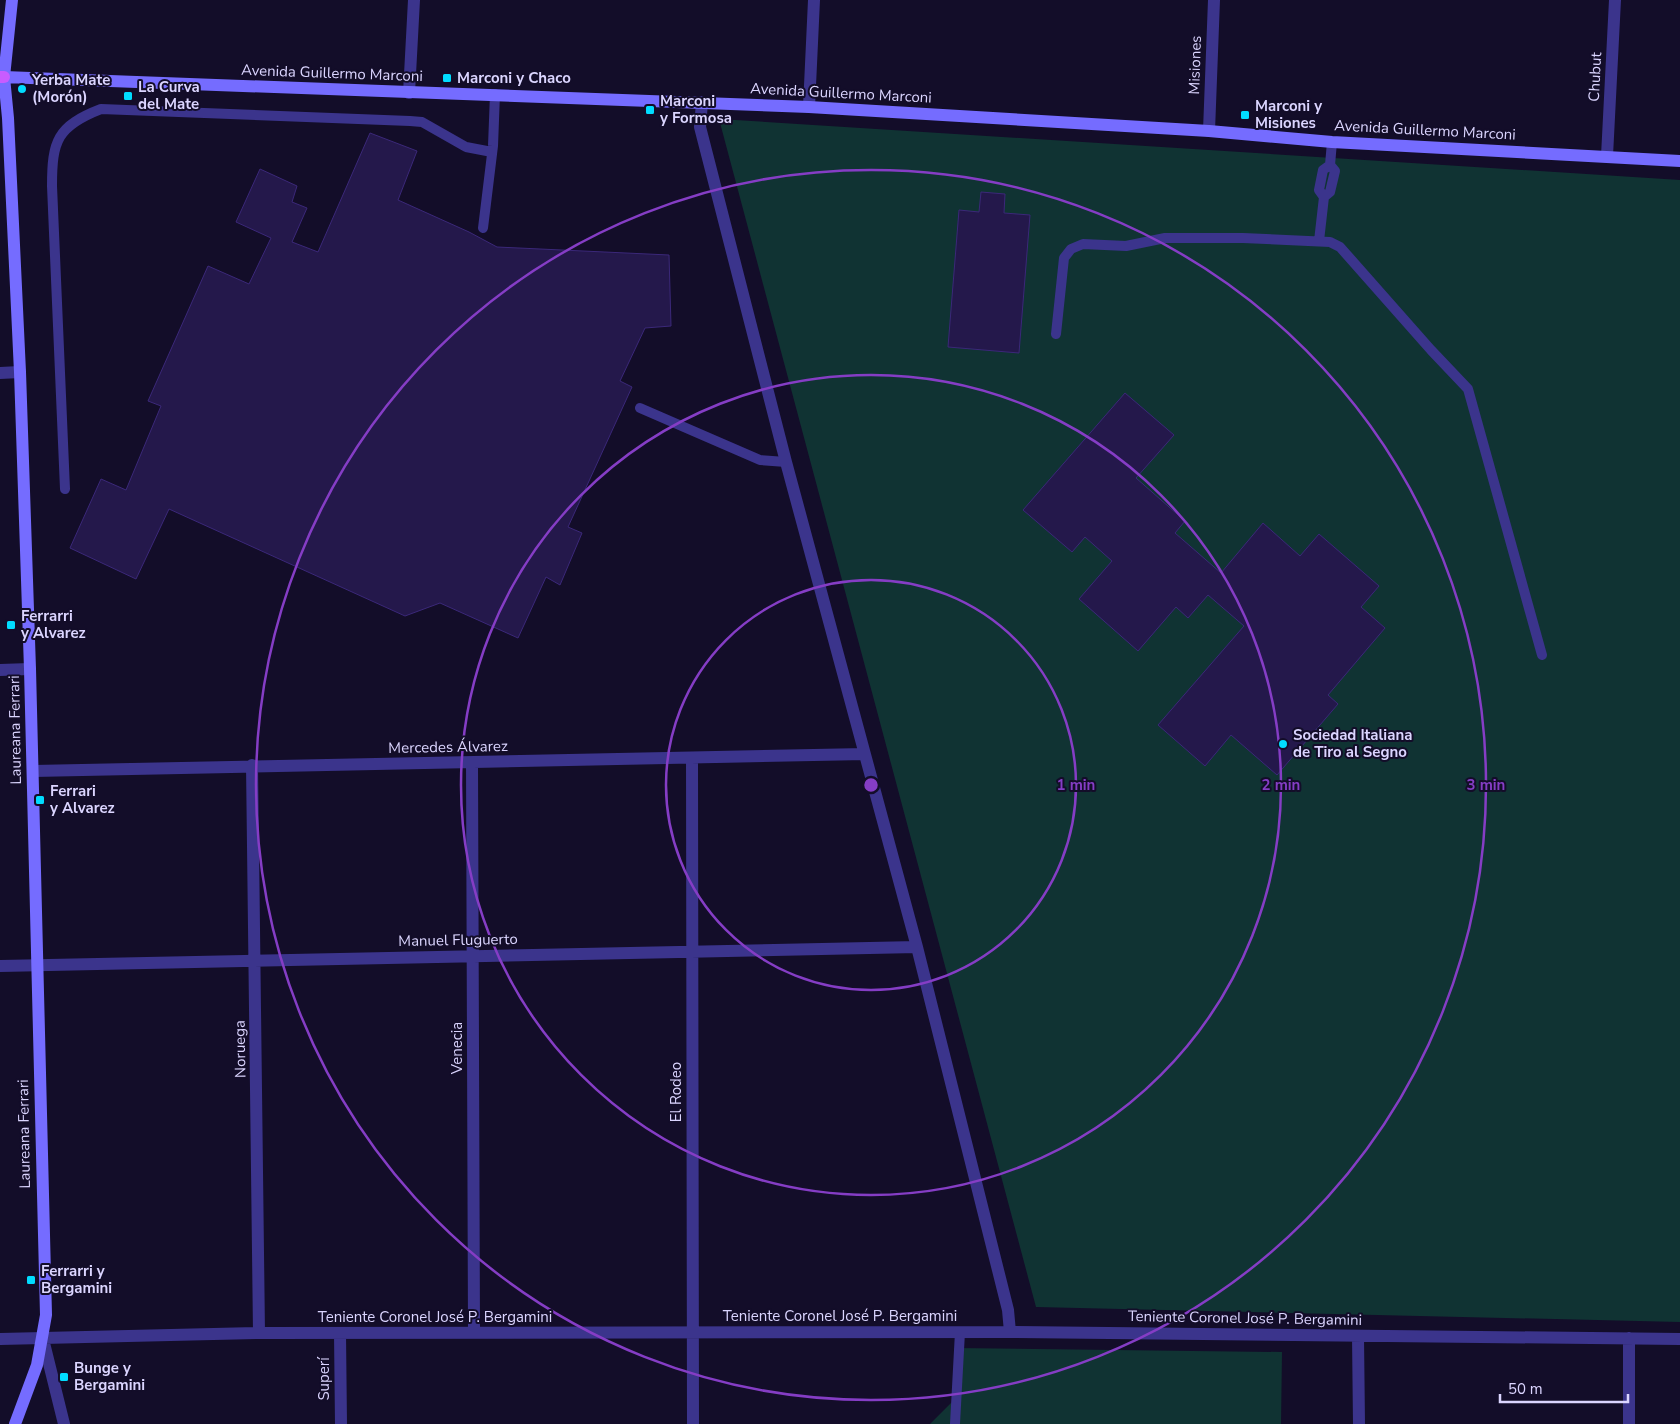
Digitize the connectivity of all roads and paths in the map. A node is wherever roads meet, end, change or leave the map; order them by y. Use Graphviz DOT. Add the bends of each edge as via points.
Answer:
graph roads {
  1 [pos="12,0"];
  2 [pos="414,0"];
  3 [pos="814,0"];
  4 [pos="1214,0"];
  5 [pos="1615,0"];
  6 [pos="2,77"];
  7 [pos="409,93"];
  8 [pos="495,94"];
  9 [pos="702,102"];
  10 [pos="809,107"];
  11 [pos="1209,131"];
  12 [pos="1332,142"];
  13 [pos="492,152"];
  14 [pos="1607,156"];
  15 [pos="1680,161"];
  16 [pos="483,228"];
  17 [pos="1319,241"];
  18 [pos="1056,334"];
  19 [pos="20,372"];
  20 [pos="0,373"];
  21 [pos="640,408"];
  22 [pos="786,462"];
  23 [pos="65,490"];
  24 [pos="1542,655"];
  25 [pos="30,669"];
  26 [pos="0,670"];
  27 [pos="864,754"];
  28 [pos="692,759"];
  29 [pos="472,762"];
  30 [pos="252,765"];
  31 [pos="32,771"];
  32 [pos="916,947"];
  33 [pos="692,952"];
  34 [pos="474,956"];
  35 [pos="255,960"];
  36 [pos="37,965"];
  37 [pos="0,966"];
  38 [pos="692,1332"];
  39 [pos="960,1332"];
  40 [pos="1010,1332"];
  41 [pos="259,1333"];
  42 [pos="340,1333"];
  43 [pos="474,1333"];
  44 [pos="1358,1336"];
  45 [pos="1629,1338"];
  46 [pos="0,1339"];
  47 [pos="43,1339"];
  48 [pos="1680,1339"];
  49 [pos="15,1424"];
  50 [pos="64,1424"];
  51 [pos="341,1424"];
  52 [pos="693,1424"];
  53 [pos="955,1424"];
  54 [pos="1359,1424"];
  55 [pos="1629,1424"];
  1 -- 6 [label="main road, Laureana Ferrari"];
  2 -- 7 [label="street"];
  3 -- 10 [label="street"];
  4 -- 11 [label="street, Misiones"];
  5 -- 14 [label="street, Chubut"];
  6 -- 7 [label="main road, Avenida Guillermo Marconi"];
  6 -- 19 [label="main road, Laureana Ferrari" via="8,118"];
  7 -- 8 [label="main road, Avenida Guillermo Marconi"];
  8 -- 9 [label="main road, Avenida Guillermo Marconi"];
  8 -- 13 [label="lane"];
  9 -- 10 [label="main road, Avenida Guillermo Marconi"];
  9 -- 22 [label="street" via="700,127"];
  10 -- 11 [label="main road, Avenida Guillermo Marconi"];
  11 -- 12 [label="main road, Avenida Guillermo Marconi"];
  12 -- 14 [label="main road, Avenida Guillermo Marconi"];
  12 -- 17 [label="lane" via="1330,165 1323,170 1319,190 1324,198"];
  13 -- 16 [label="lane"];
  13 -- 23 [label="lane" via="466,147 422,122 410,120 101,110 68,125 57,141 52,186"];
  14 -- 15 [label="main road, Avenida Guillermo Marconi"];
  17 -- 18 [label="lane" via="1165,238 1126,246 1083,244 1071,249 1064,258"];
  17 -- 24 [label="lane" via="1340,247 1468,388"];
  19 -- 20 [label="street"];
  19 -- 25 [label="main road, Laureana Ferrari"];
  21 -- 22 [label="lane" via="760,460"];
  22 -- 27 [label="street"];
  25 -- 26 [label="street"];
  25 -- 31 [label="main road, Laureana Ferrari"];
  27 -- 28 [label="street, Mercedes Álvarez"];
  27 -- 32 [label="street"];
  28 -- 29 [label="street, Mercedes Álvarez"];
  28 -- 33 [label="street, El Rodeo"];
  29 -- 30 [label="street, Mercedes Álvarez"];
  29 -- 34 [label="street, Venecia"];
  30 -- 31 [label="street, Mercedes Álvarez"];
  30 -- 35 [label="street, Noruega"];
  31 -- 36 [label="main road, Laureana Ferrari"];
  32 -- 33 [label="street, Manuel Fluguerto"];
  32 -- 40 [label="street" via="1008,1310"];
  33 -- 34 [label="street, Manuel Fluguerto"];
  33 -- 38 [label="street, El Rodeo"];
  34 -- 35 [label="street, Manuel Fluguerto"];
  34 -- 43 [label="street, Venecia"];
  35 -- 36 [label="street, Manuel Fluguerto"];
  35 -- 41 [label="street, Noruega"];
  36 -- 37 [label="street, Manuel Fluguerto"];
  36 -- 47 [label="main road, Laureana Ferrari" via="46,1315"];
  38 -- 39 [label="street, Teniente Coronel José P. Bergamini"];
  38 -- 43 [label="street, Teniente Coronel José P. Bergamini"];
  38 -- 52 [label="street, El Rodeo"];
  39 -- 40 [label="street, Teniente Coronel José P. Bergamini"];
  39 -- 53 [label="lane"];
  40 -- 44 [label="street, Teniente Coronel José P. Bergamini"];
  41 -- 42 [label="street, Teniente Coronel José P. Bergamini"];
  41 -- 47 [label="street, Teniente Coronel José P. Bergamini"];
  42 -- 43 [label="street, Teniente Coronel José P. Bergamini"];
  42 -- 51 [label="street, Superí"];
  44 -- 45 [label="street, Teniente Coronel José P. Bergamini"];
  44 -- 54 [label="street"];
  45 -- 48 [label="street, Teniente Coronel José P. Bergamini"];
  45 -- 55 [label="street"];
  46 -- 47 [label="street, Teniente Coronel José P. Bergamini"];
  47 -- 49 [label="main road, Laureana Ferrari"];
  47 -- 50 [label="street"];
}
